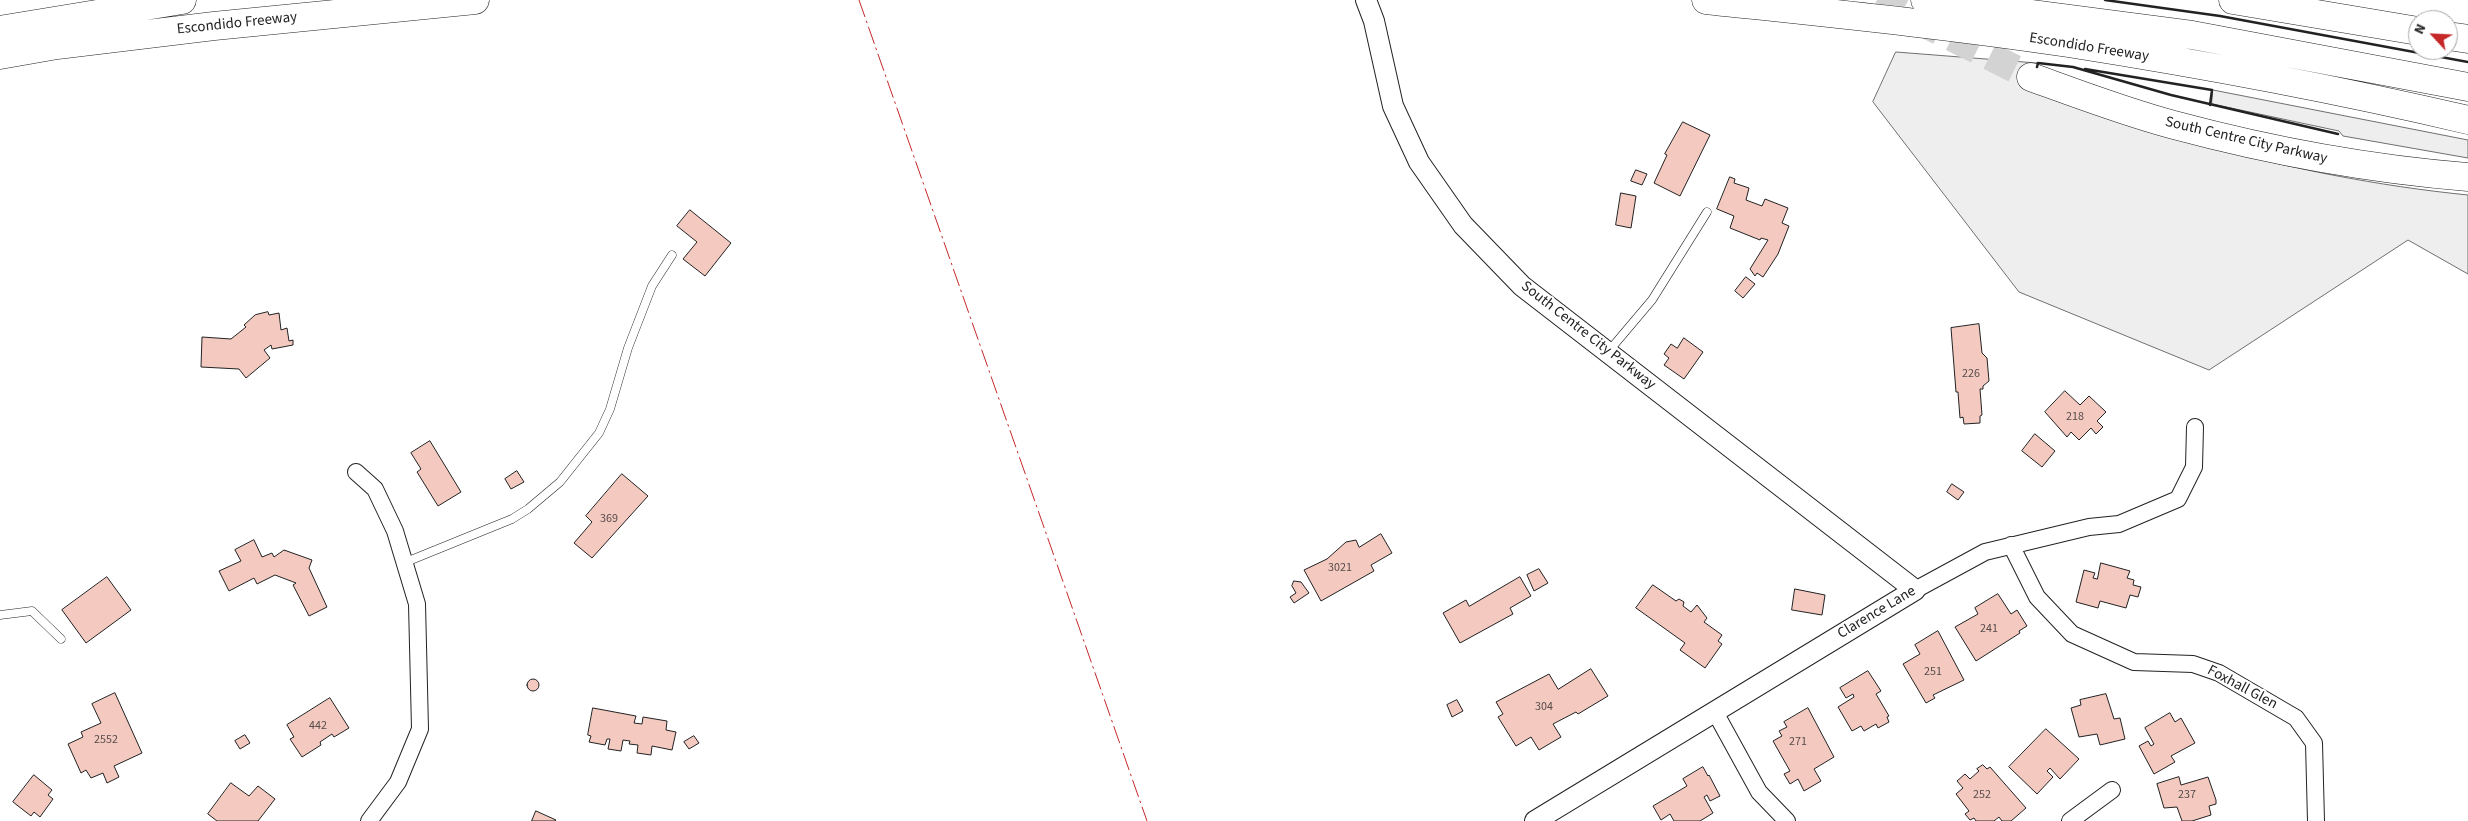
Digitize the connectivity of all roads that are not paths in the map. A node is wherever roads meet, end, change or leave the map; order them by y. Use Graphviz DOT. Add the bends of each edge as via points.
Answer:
graph roads {
  1 [pos="182,0"];
  2 [pos="475,0"];
  3 [pos="1366,0"];
  4 [pos="1706,0"];
  5 [pos="1925,0"];
  6 [pos="2232,0"];
  7 [pos="2408,29"];
  8 [pos="0,30"];
  9 [pos="0,55"];
  10 [pos="2030,76"];
  11 [pos="2468,87"];
  12 [pos="2468,120"];
  13 [pos="2468,177"];
  14 [pos="1707,212"];
  15 [pos="672,255"];
  16 [pos="1608,352"];
  17 [pos="2195,427"];
  18 [pos="356,472"];
  19 [pos="2011,545"];
  20 [pos="406,562"];
  21 [pos="1915,590"];
  22 [pos="0,615"];
  23 [pos="61,639"];
  24 [pos="1715,712"];
  25 [pos="2112,790"];
  26 [pos="369,821"];
  27 [pos="1535,821"];
  28 [pos="1787,821"];
  29 [pos="2070,821"];
  30 [pos="2316,821"];
  1 -- 8 [label="highway"];
  2 -- 9 [label="highway, Escondido Freeway" via="214,26"];
  3 -- 16 [label="street, South Centre City Parkway" via="1374,21 1393,106 1418,162 1463,225 1522,286"];
  4 -- 12 [label="highway, Escondido Freeway" via="2067,43 2225,69"];
  5 -- 11 [label="highway" via="2192,36"];
  6 -- 7 [label="highway"];
  10 -- 13 [label="highway, South Centre City Parkway" via="2164,122 2271,149 2372,167"];
  14 -- 16 [label="lane" via="1652,300"];
  15 -- 20 [label="lane" via="652,286 599,433 560,482 512,520"];
  16 -- 21 [label="street, South Centre City Parkway"];
  17 -- 19 [label="street, Clarence Lane" via="2194,467 2178,499 2118,524 2089,527"];
  18 -- 20 [label="street" via="375,489"];
  19 -- 21 [label="street, Clarence Lane" via="1985,552"];
  19 -- 30 [label="street, Foxhall Glen" via="2037,597 2072,634 2134,662 2193,664 2220,673 2296,718 2314,743"];
  20 -- 26 [label="street" via="417,604 420,729 398,782"];
  21 -- 24 [label="street, Clarence Lane"];
  22 -- 23 [label="lane" via="32,612"];
  24 -- 27 [label="street, Clarence Lane"];
  24 -- 28 [label="street" via="1759,792"];
  25 -- 29 [label="street"];
}
